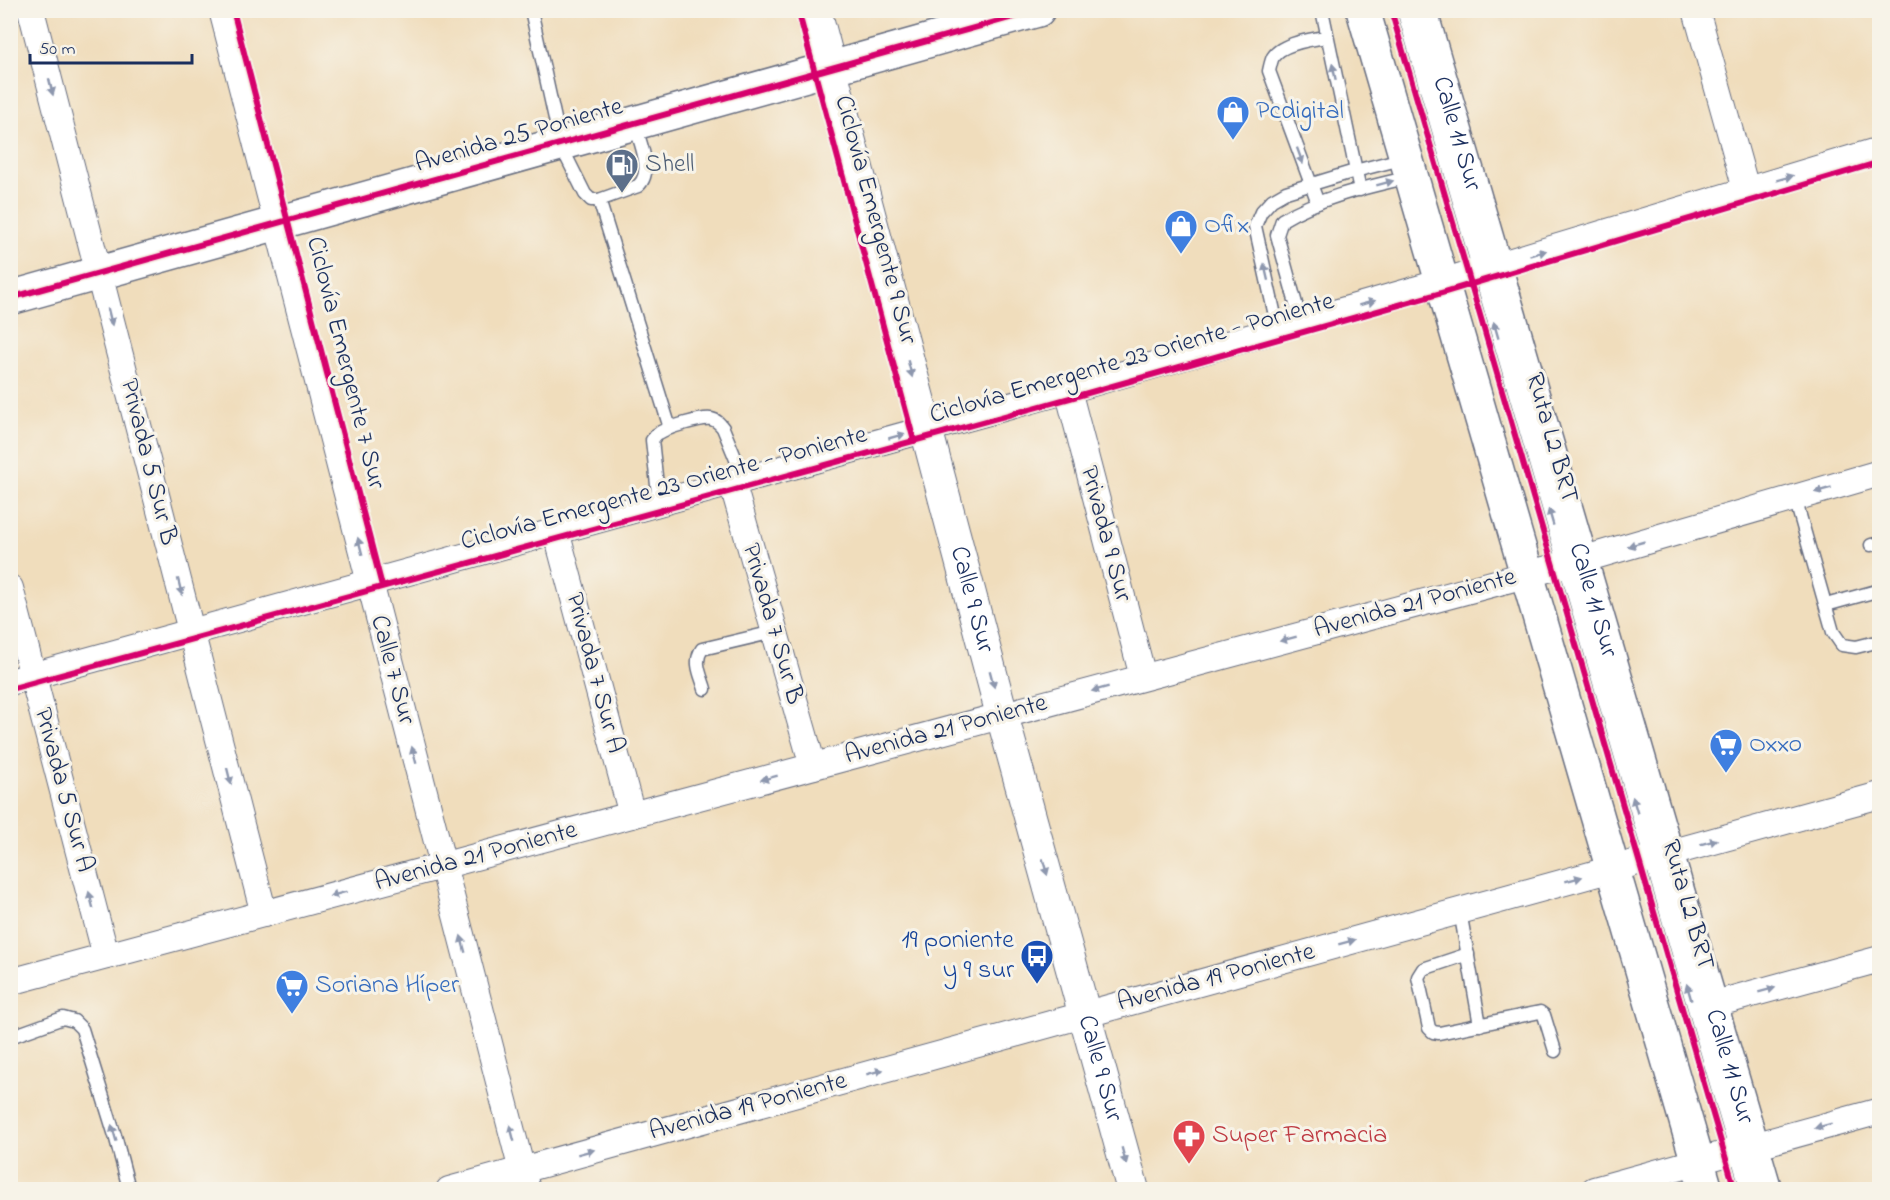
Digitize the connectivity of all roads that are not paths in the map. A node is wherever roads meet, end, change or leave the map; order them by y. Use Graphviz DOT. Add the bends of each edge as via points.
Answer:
graph roads {
  1 [pos="31,10"];
  2 [pos="222,10"];
  3 [pos="531,10"];
  4 [pos="815,10"];
  5 [pos="1038,10"];
  6 [pos="1322,10"];
  7 [pos="1363,10"];
  8 [pos="1378,10"];
  9 [pos="1403,10"];
  10 [pos="1420,10"];
  11 [pos="1696,10"];
  12 [pos="1327,37"];
  13 [pos="1388,44"];
  14 [pos="830,69"];
  15 [pos="635,124"];
  16 [pos="561,146"];
  17 [pos="1880,150"];
  18 [pos="1408,167"];
  19 [pos="1355,171"];
  20 [pos="1310,184"];
  21 [pos="1746,189"];
  22 [pos="1360,190"];
  23 [pos="599,200"];
  24 [pos="1318,203"];
  25 [pos="277,224"];
  26 [pos="99,273"];
  27 [pos="1464,273"];
  28 [pos="10,298"];
  29 [pos="1466,311"];
  30 [pos="1289,325"];
  31 [pos="1475,345"];
  32 [pos="1482,367"];
  33 [pos="1068,390"];
  34 [pos="670,428"];
  35 [pos="926,428"];
  36 [pos="1880,473"];
  37 [pos="738,481"];
  38 [pos="1795,498"];
  39 [pos="659,503"];
  40 [pos="556,531"];
  41 [pos="1549,568"];
  42 [pos="370,583"];
  43 [pos="10,588"];
  44 [pos="1880,590"];
  45 [pos="1826,605"];
  46 [pos="192,632"];
  47 [pos="774,632"];
  48 [pos="1880,641"];
  49 [pos="1143,677"];
  50 [pos="22,679"];
  51 [pos="705,689"];
  52 [pos="1002,715"];
  53 [pos="813,766"];
  54 [pos="1880,795"];
  55 [pos="632,815"];
  56 [pos="1635,863"];
  57 [pos="443,866"];
  58 [pos="1460,911"];
  59 [pos="264,914"];
  60 [pos="1468,954"];
  61 [pos="106,956"];
  62 [pos="1880,959"];
  63 [pos="10,982"];
  64 [pos="1711,1005"];
  65 [pos="1086,1014"];
  66 [pos="1480,1025"];
  67 [pos="10,1037"];
  68 [pos="1555,1051"];
  69 [pos="1880,1111"];
  70 [pos="1718,1159"];
  71 [pos="524,1179"];
  72 [pos="127,1190"];
  73 [pos="448,1190"];
  74 [pos="1133,1190"];
  75 [pos="1594,1190"];
  76 [pos="1747,1190"];
  77 [pos="1765,1190"];
  1 -- 26 [label="street, Privada 5 Sur B, one-way"];
  2 -- 25 [label="street, Calle 7 Sur"];
  3 -- 16 [label="lane"];
  4 -- 14 [label="street, Calle 9 Sur"];
  5 -- 14 [label="main road, Avenida 25 Poniente"];
  6 -- 12 [label="lane"];
  7 -- 18 [label="main road, Calle 11 Sur"];
  8 -- 13 [label="lane"];
  9 -- 27 [label="lane"];
  10 -- 27 [label="main road, Calle 11 Sur"];
  11 -- 21 [label="street"];
  19 -- 12 [label="lane, one-way"];
  12 -- 20 [label="lane, one-way" via="1289,46 1274,56 1269,71"];
  14 -- 15 [label="main road, Avenida 25 Poniente"];
  14 -- 35 [label="street, Calle 9 Sur, one-way"];
  15 -- 16 [label="main road, Avenida 25 Poniente"];
  15 -- 23 [label="lane" via="646,168 644,182"];
  16 -- 23 [label="lane" via="585,194 591,200"];
  16 -- 25 [label="main road, Avenida 25 Poniente"];
  21 -- 17 [label="street, one-way"];
  18 -- 19 [label="lane"];
  22 -- 18 [label="lane, one-way"];
  18 -- 27 [label="main road, Calle 11 Sur"];
  19 -- 20 [label="lane"];
  19 -- 22 [label="lane"];
  20 -- 24 [label="lane"];
  30 -- 20 [label="lane, one-way" via="1255,226 1272,200"];
  27 -- 21 [label="street, one-way"];
  22 -- 24 [label="lane"];
  23 -- 34 [label="lane"];
  24 -- 30 [label="lane" via="1282,220 1277,236"];
  25 -- 26 [label="main road, Avenida 25 Poniente"];
  42 -- 25 [label="street, Calle 7 Sur, one-way"];
  26 -- 28 [label="main road, Avenida 25 Poniente"];
  26 -- 46 [label="street, Privada 5 Sur B, one-way"];
  27 -- 29 [label="lane"];
  30 -- 27 [label="street, one-way"];
  27 -- 41 [label="main road, Calle 11 Sur"];
  41 -- 27 [label="main road, Calle 11 Sur, one-way"];
  30 -- 33 [label="street"];
  31 -- 32 [label="lane, Ruta L2 BRT"];
  33 -- 35 [label="street"];
  33 -- 49 [label="street, Privada 9 Sur"];
  34 -- 37 [label="lane" via="703,419 718,422"];
  34 -- 39 [label="lane" via="652,440"];
  37 -- 35 [label="street, one-way"];
  35 -- 52 [label="street, Calle 9 Sur, one-way"];
  36 -- 38 [label="street, Avenida 21 Poniente, one-way"];
  37 -- 39 [label="street"];
  37 -- 47 [label="street, Privada 7 Sur B"];
  38 -- 41 [label="street, Avenida 21 Poniente, one-way"];
  38 -- 45 [label="lane"];
  39 -- 40 [label="street"];
  40 -- 42 [label="street"];
  40 -- 55 [label="street, Privada 7 Sur A"];
  41 -- 49 [label="street, Avenida 21 Poniente, one-way"];
  41 -- 56 [label="main road, Calle 11 Sur"];
  56 -- 41 [label="main road, Calle 11 Sur, one-way"];
  42 -- 46 [label="street"];
  57 -- 42 [label="street, Calle 7 Sur, one-way"];
  43 -- 50 [label="street, Privada 5 Sur A"];
  44 -- 45 [label="lane"];
  45 -- 48 [label="lane" via="1833,632 1842,645 1856,647"];
  46 -- 50 [label="street"];
  46 -- 59 [label="street, Privada 5 Sur B, one-way"];
  47 -- 51 [label="lane" via="702,649 697,663"];
  47 -- 53 [label="street, Privada 7 Sur B"];
  49 -- 52 [label="street, Avenida 21 Poniente, one-way"];
  61 -- 50 [label="street, Privada 5 Sur A, one-way"];
  52 -- 53 [label="street, Avenida 21 Poniente"];
  52 -- 65 [label="street, Calle 9 Sur, one-way"];
  53 -- 55 [label="street, Avenida 21 Poniente, one-way"];
  56 -- 54 [label="street, Avenida 19 Poniente, one-way"];
  55 -- 57 [label="street, Avenida 21 Poniente"];
  58 -- 56 [label="street, Avenida 19 Poniente, one-way"];
  64 -- 56 [label="main road, Calle 11 Sur, one-way"];
  56 -- 70 [label="main road, Calle 11 Sur"];
  57 -- 59 [label="street, Avenida 21 Poniente, one-way"];
  71 -- 57 [label="street, Calle 7 Sur, one-way"];
  58 -- 60 [label="lane"];
  65 -- 58 [label="street, Avenida 19 Poniente, one-way"];
  59 -- 61 [label="street, Avenida 21 Poniente"];
  60 -- 66 [label="lane"];
  60 -- 66 [label="lane" via="1423,969 1418,977 1433,1032"];
  61 -- 63 [label="street, Avenida 21 Poniente"];
  64 -- 62 [label="street, one-way"];
  64 -- 70 [label="main road, Calle 11 Sur"];
  71 -- 65 [label="street, Avenida 19 Poniente, one-way"];
  65 -- 74 [label="street, Calle 9 Sur, one-way"];
  66 -- 68 [label="lane" via="1540,1012"];
  72 -- 67 [label="lane, one-way" via="116,1139 82,1029 63,1018"];
  69 -- 70 [label="street, one-way"];
  70 -- 75 [label="street"];
  70 -- 76 [label="lane"];
  70 -- 77 [label="main road, Calle 11 Sur"];
  71 -- 73 [label="street, Avenida 19 Poniente"];
}
